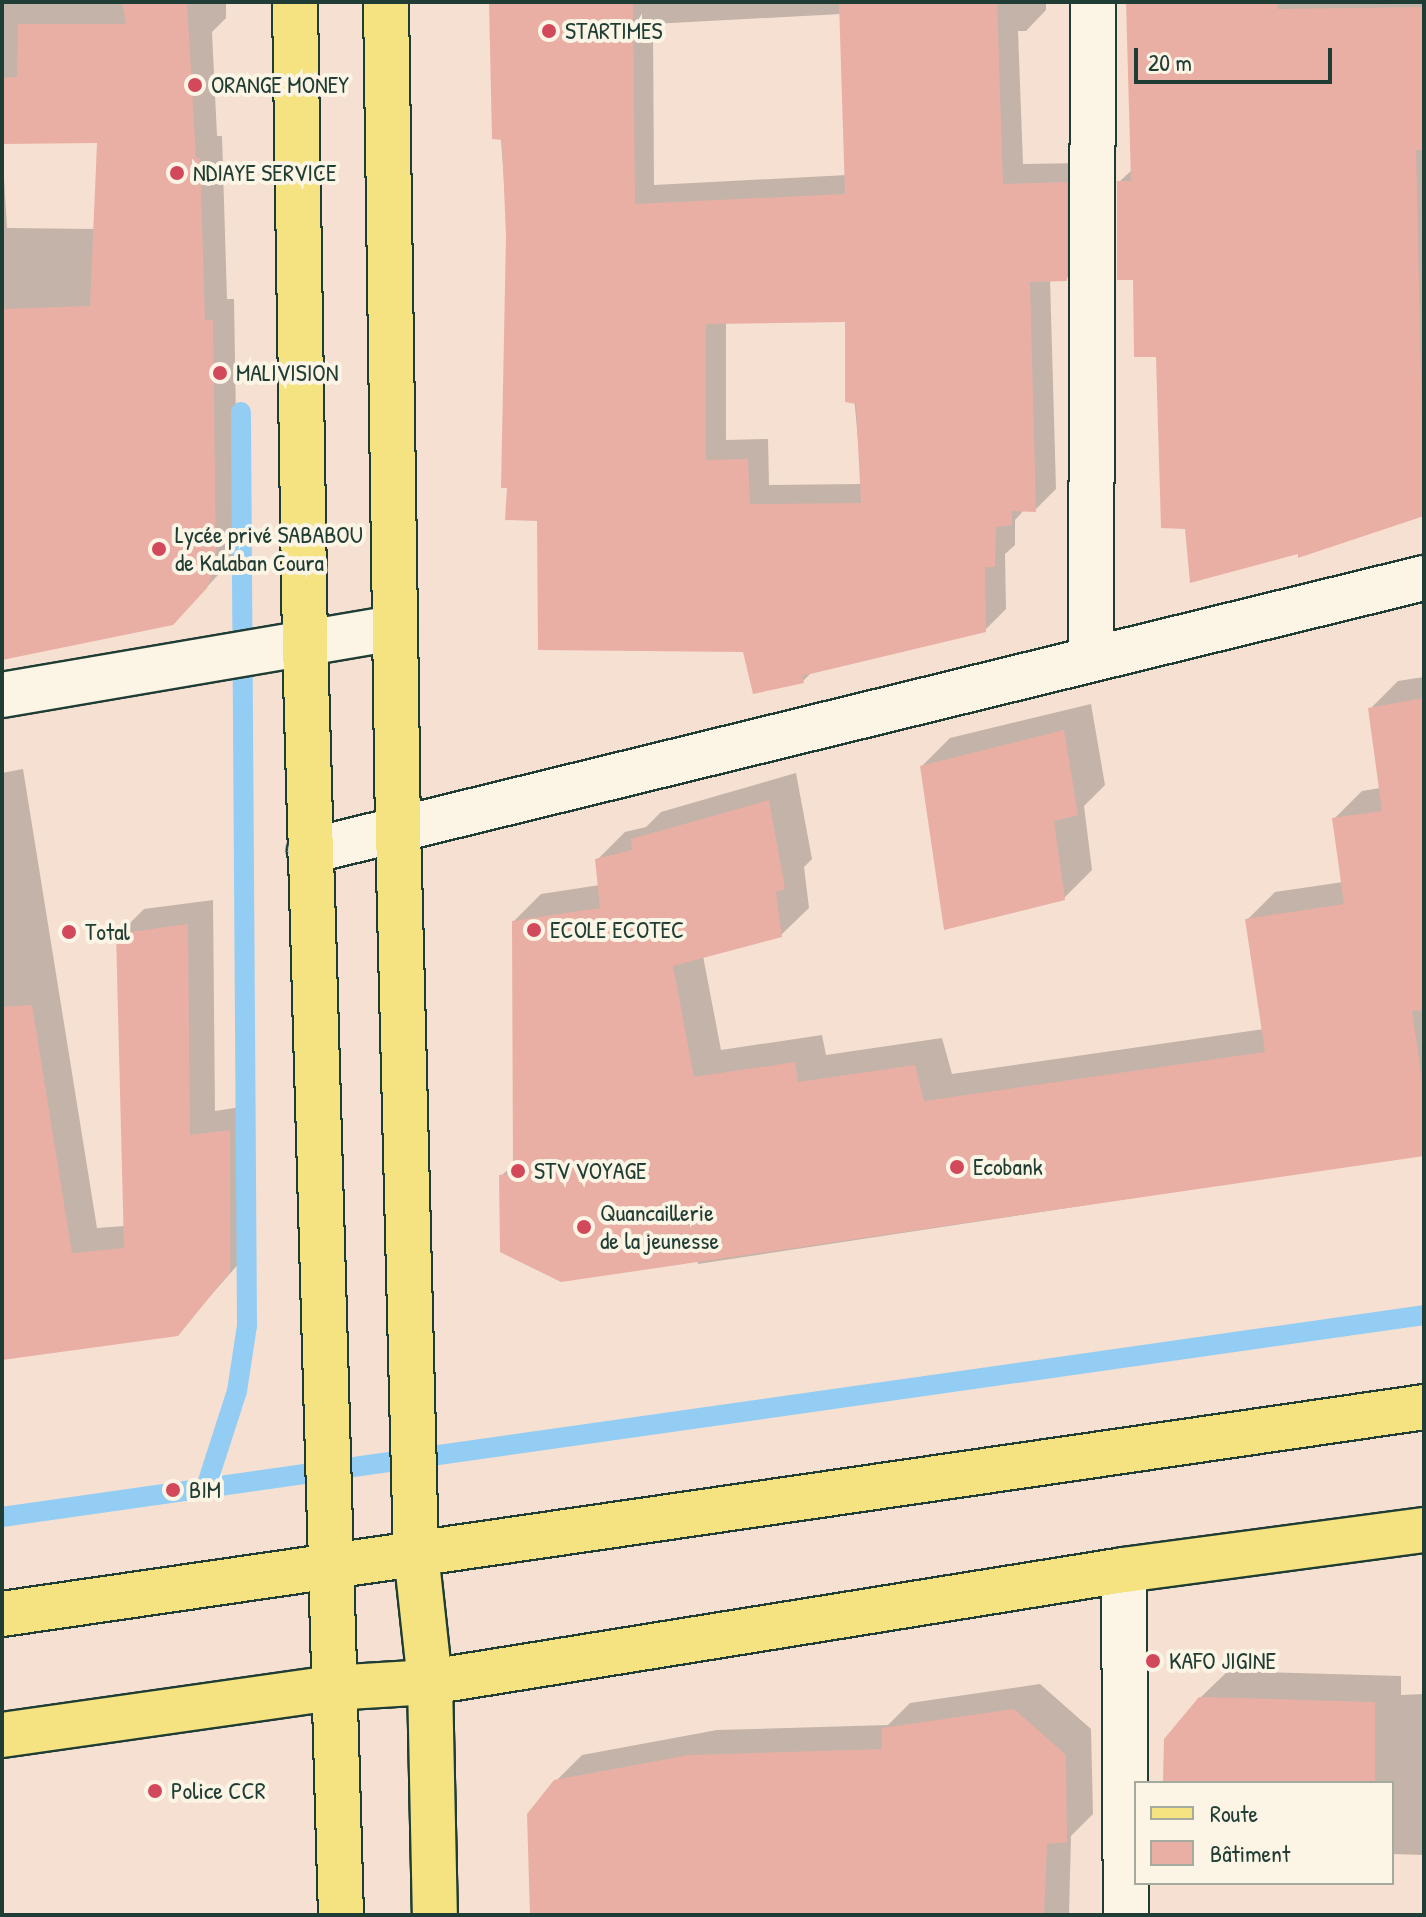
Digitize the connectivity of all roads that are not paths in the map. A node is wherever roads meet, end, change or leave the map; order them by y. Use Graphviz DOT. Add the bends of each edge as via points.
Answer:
graph roads {
  1 [pos="295,2"];
  2 [pos="386,2"];
  3 [pos="1093,2"];
  4 [pos="1424,578"];
  5 [pos="394,628"];
  6 [pos="305,643"];
  7 [pos="1091,659"];
  8 [pos="2,695"];
  9 [pos="398,829"];
  10 [pos="310,851"];
  11 [pos="1424,1407"];
  12 [pos="1424,1530"];
  13 [pos="416,1553"];
  14 [pos="330,1565"];
  15 [pos="1124,1570"];
  16 [pos="2,1614"];
  17 [pos="430,1682"];
  18 [pos="331,1688"];
  19 [pos="2,1735"];
  20 [pos="341,1915"];
  21 [pos="435,1915"];
  22 [pos="1126,1915"];
  1 -- 6 [label="main road"];
  2 -- 5 [label="main road"];
  3 -- 7 [label="street"];
  4 -- 7 [label="street"];
  5 -- 6 [label="street"];
  5 -- 9 [label="main road"];
  6 -- 8 [label="street"];
  6 -- 10 [label="main road"];
  7 -- 9 [label="street"];
  9 -- 10 [label="street"];
  9 -- 13 [label="main road"];
  10 -- 14 [label="main road"];
  11 -- 13 [label="main road"];
  12 -- 15 [label="main road"];
  13 -- 14 [label="main road"];
  13 -- 17 [label="main road"];
  14 -- 16 [label="main road"];
  14 -- 18 [label="main road"];
  15 -- 17 [label="main road"];
  15 -- 22 [label="street"];
  17 -- 18 [label="main road"];
  17 -- 21 [label="main road"];
  18 -- 19 [label="main road"];
  18 -- 20 [label="main road"];
}
